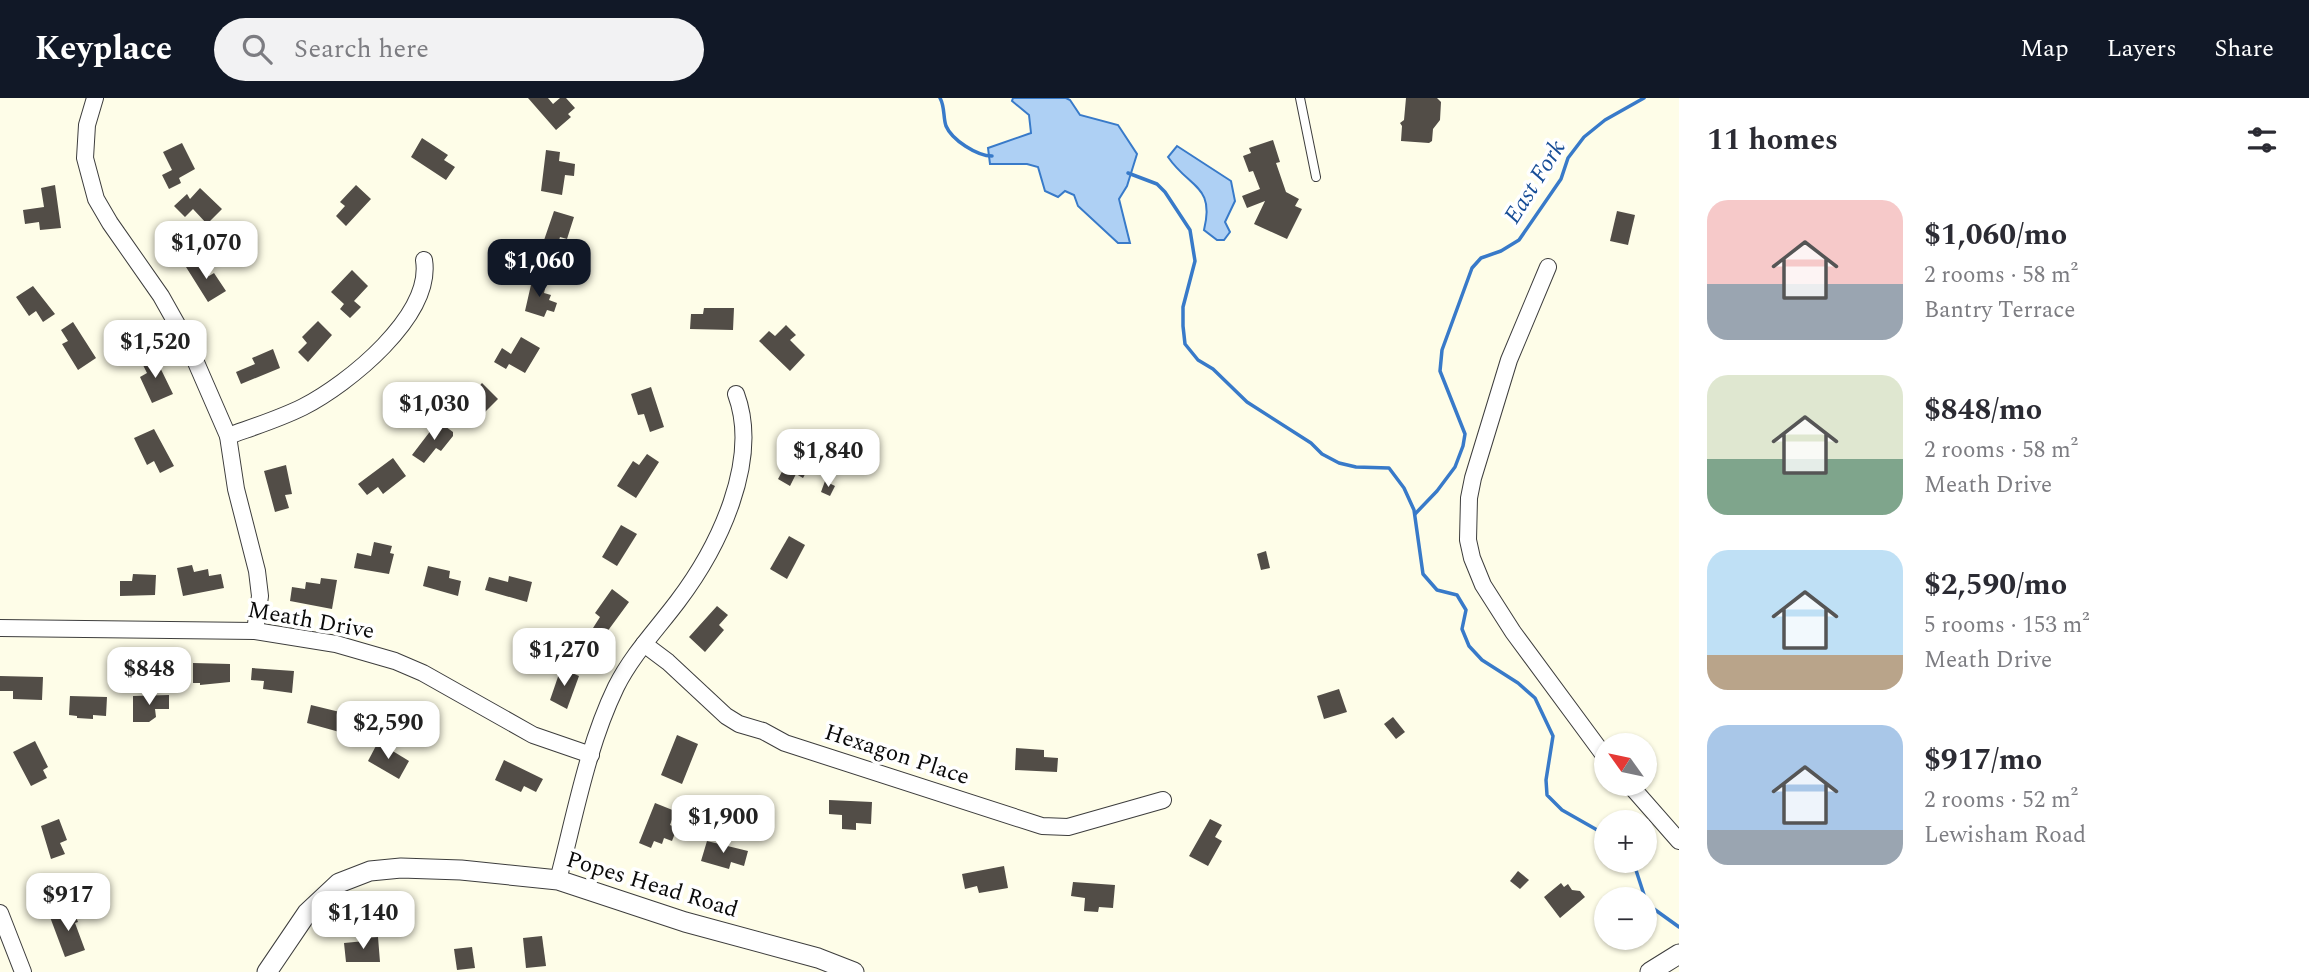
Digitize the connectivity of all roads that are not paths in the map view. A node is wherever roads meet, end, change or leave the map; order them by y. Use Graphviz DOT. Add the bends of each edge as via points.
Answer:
graph roads {
  1 [pos="95,98"];
  2 [pos="1300,98"];
  3 [pos="1316,177"];
  4 [pos="424,260"];
  5 [pos="1548,267"];
  6 [pos="736,394"];
  7 [pos="228,436"];
  8 [pos="0,628"];
  9 [pos="256,631"];
  10 [pos="644,644"];
  11 [pos="1594,742"];
  12 [pos="591,755"];
  13 [pos="1640,796"];
  14 [pos="1163,800"];
  15 [pos="1679,841"];
  16 [pos="558,880"];
  17 [pos="0,913"];
  18 [pos="1679,954"];
  19 [pos="23,972"];
  20 [pos="267,972"];
  21 [pos="854,972"];
  22 [pos="1650,972"];
  1 -- 7 [label="street" via="85,158 96,199 161,296"];
  2 -- 3 [label="lane"];
  4 -- 7 [label="street" via="425,284 415,303 362,367 303,407"];
  5 -- 11 [label="street" via="1509,360 1473,478 1468,540 1480,578 1513,632"];
  6 -- 10 [label="street" via="744,439 727,515 699,572"];
  7 -- 9 [label="street" via="257,571"];
  8 -- 9 [label="street, Meath Drive"];
  9 -- 12 [label="street, Meath Drive" via="335,643 396,662 454,688 533,735"];
  10 -- 12 [label="street" via="615,689"];
  10 -- 14 [label="street, Hexagon Place" via="739,724 1042,826 1068,827"];
  12 -- 16 [label="street"];
  13 -- 15 [label="street"];
  16 -- 20 [label="street, Popes Head Road" via="401,868 355,876 331,889 307,913"];
  16 -- 21 [label="street, Popes Head Road"];
  17 -- 19 [label="street"];
  18 -- 22 [label="street"];
}
